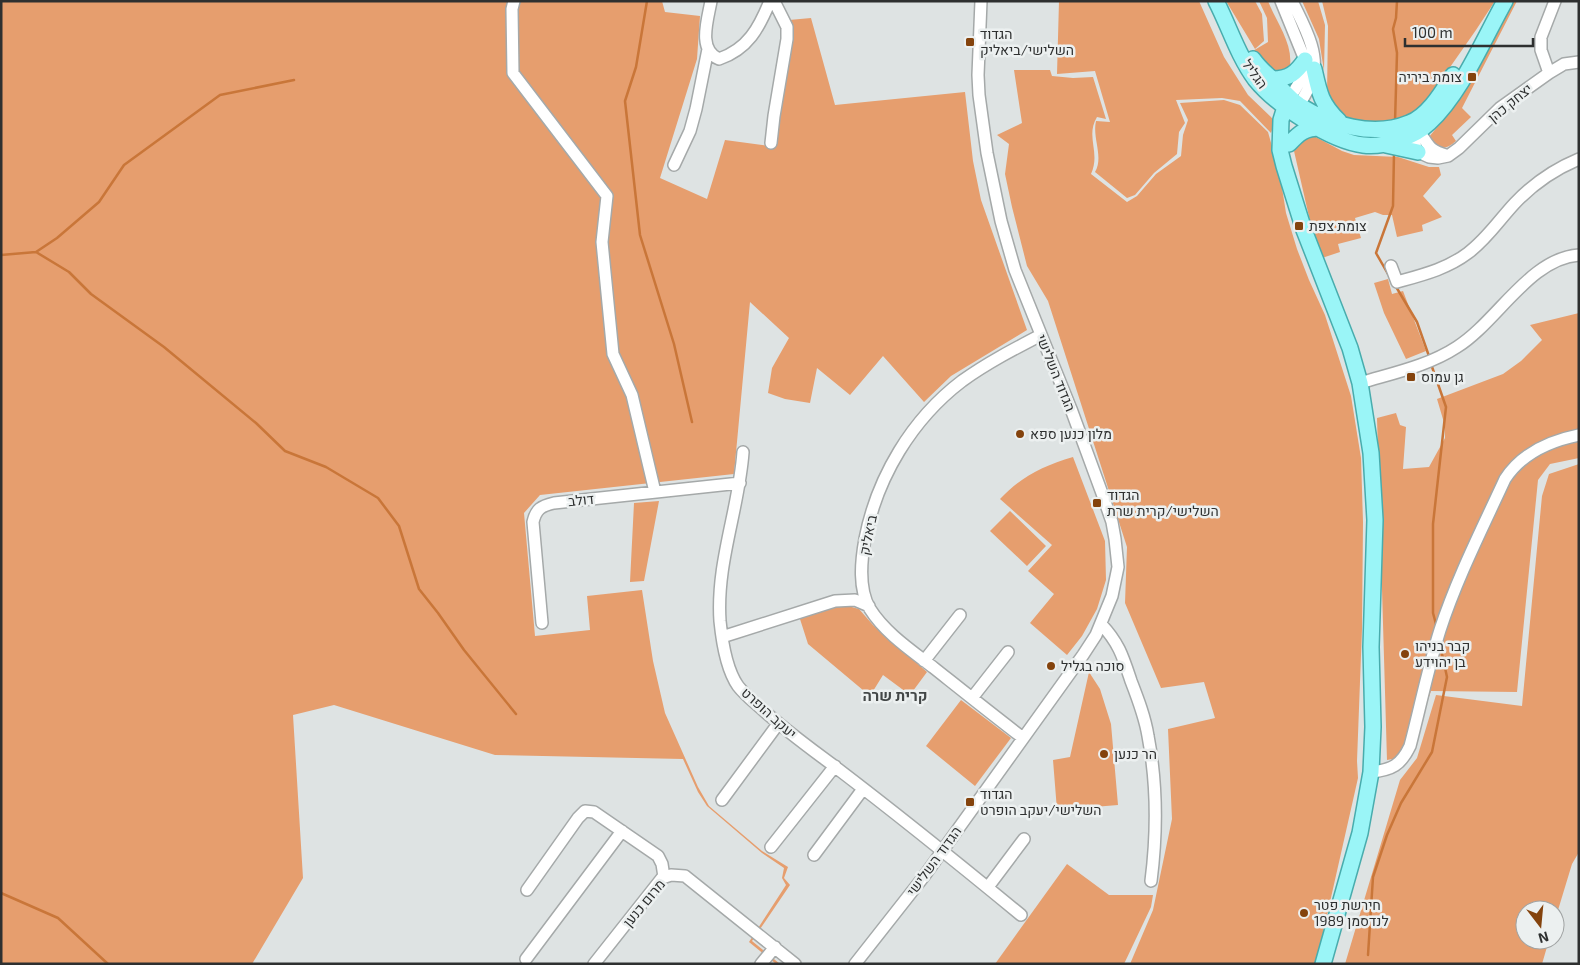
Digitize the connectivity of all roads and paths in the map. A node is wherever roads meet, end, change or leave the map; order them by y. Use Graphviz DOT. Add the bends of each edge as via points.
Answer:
graph roads {
  1 [pos="514,1"];
  2 [pos="711,1"];
  3 [pos="772,1"];
  4 [pos="981,1"];
  5 [pos="1216,1"];
  6 [pos="1281,1"];
  7 [pos="1292,1"];
  8 [pos="1555,1"];
  9 [pos="1502,6"];
  10 [pos="1228,25"];
  11 [pos="708,49"];
  12 [pos="1579,62"];
  13 [pos="1310,65"];
  14 [pos="1548,73"];
  15 [pos="1272,79"];
  16 [pos="1292,106"];
  17 [pos="1344,125"];
  18 [pos="1320,128"];
  19 [pos="1414,130"];
  20 [pos="771,143"];
  21 [pos="1289,144"];
  22 [pos="1386,145"];
  23 [pos="1418,152"];
  24 [pos="1448,156"];
  25 [pos="1579,159"];
  26 [pos="674,165"];
  27 [pos="1289,182"];
  28 [pos="1579,255"];
  29 [pos="1390,266"];
  30 [pos="1041,335"];
  31 [pos="1360,383"];
  32 [pos="1579,435"];
  33 [pos="743,452"];
  34 [pos="740,483"];
  35 [pos="655,492"];
  36 [pos="869,606"];
  37 [pos="960,615"];
  38 [pos="542,623"];
  39 [pos="1101,624"];
  40 [pos="722,637"];
  41 [pos="1008,652"];
  42 [pos="924,661"];
  43 [pos="972,698"];
  44 [pos="778,724"];
  45 [pos="1023,738"];
  46 [pos="835,766"];
  47 [pos="1371,772"];
  48 [pos="863,789"];
  49 [pos="722,800"];
  50 [pos="622,831"];
  51 [pos="1024,839"];
  52 [pos="771,847"];
  53 [pos="942,850"];
  54 [pos="814,855"];
  55 [pos="664,877"];
  56 [pos="1151,882"];
  57 [pos="988,887"];
  58 [pos="527,890"];
  59 [pos="1021,914"];
  60 [pos="774,948"];
  61 [pos="526,959"];
  62 [pos="594,964"];
  63 [pos="761,964"];
  64 [pos="795,964"];
  65 [pos="855,964"];
  66 [pos="1324,964"];
  1 -- 35 [label="street" via="513,73 607,196 602,242 612,354 632,396"];
  2 -- 11 [label="street" via="705,39"];
  3 -- 11 [label="street" via="755,34 729,56 719,59"];
  3 -- 20 [label="street" via="787,27 787,39"];
  4 -- 30 [label="street, הגדוד השלישי" via="978,75 981,119 994,192 1009,251"];
  5 -- 10 [label="main road, הגליל"];
  6 -- 13 [label="street"];
  7 -- 13 [label="street" via="1312,47"];
  8 -- 14 [label="street" via="1540,41"];
  9 -- 19 [label="main road" via="1453,94 1437,115"];
  10 -- 15 [label="main road, הגליל" via="1261,71"];
  10 -- 16 [label="main road, הגליל" via="1255,79"];
  11 -- 26 [label="street" via="690,131"];
  12 -- 14 [label="street, יצחק כהן" via="1564,64"];
  13 -- 15 [label="main road" via="1284,79"];
  13 -- 16 [label="street" via="1309,88"];
  13 -- 17 [label="main road" via="1323,103"];
  14 -- 24 [label="street, יצחק כהן" via="1500,108"];
  15 -- 16 [label="main road, הגליל"];
  16 -- 17 [label="main road"];
  16 -- 18 [label="main road"];
  16 -- 21 [label="main road"];
  16 -- 27 [label="main road" via="1280,135 1280,150"];
  17 -- 19 [label="main road"];
  18 -- 21 [label="main road" via="1298,133"];
  18 -- 22 [label="main road" via="1362,145"];
  19 -- 22 [label="main road"];
  19 -- 23 [label="street"];
  19 -- 24 [label="street" via="1435,152"];
  21 -- 27 [label="main road"];
  22 -- 23 [label="main road"];
  23 -- 24 [label="street" via="1429,157"];
  25 -- 29 [label="street" via="1531,188 1479,245 1454,262 1397,282"];
  27 -- 31 [label="main road" via="1304,230 1347,338"];
  28 -- 31 [label="street" via="1556,260 1539,270 1485,325 1456,348 1420,365"];
  30 -- 36 [label="street, ביאליק" via="988,363 950,392 924,416 899,452 886,474 868,525 862,577"];
  30 -- 39 [label="street, הגדוד השלישי" via="1114,530 1117,554 1115,584"];
  31 -- 47 [label="main road" via="1371,453 1375,520"];
  32 -- 47 [label="street" via="1536,449 1512,468 1505,479 1448,606 1410,746 1398,764"];
  33 -- 34 [label="street, יעקב הופרט"];
  34 -- 35 [label="street, דולב"];
  34 -- 40 [label="street, יעקב הופרט" via="724,558 720,601"];
  35 -- 38 [label="street, דולב" via="554,503 542,506 536,512 533,522"];
  36 -- 40 [label="street" via="855,600 835,601"];
  36 -- 42 [label="street, ביאליק" via="877,619"];
  37 -- 42 [label="street"];
  39 -- 45 [label="street, הגדוד השלישי" via="1083,655"];
  39 -- 56 [label="street" via="1119,646 1148,735 1155,850"];
  40 -- 44 [label="street, יעקב הופרט" via="738,685"];
  41 -- 43 [label="street"];
  42 -- 43 [label="street, ביאליק"];
  43 -- 45 [label="street, ביאליק"];
  44 -- 46 [label="street, יעקב הופרט"];
  44 -- 49 [label="street"];
  45 -- 53 [label="street, הגדוד השלישי"];
  46 -- 48 [label="street, יעקב הופרט"];
  46 -- 52 [label="street"];
  47 -- 66 [label="main road" via="1360,833"];
  48 -- 53 [label="street, יעקב הופרט"];
  48 -- 54 [label="street"];
  50 -- 55 [label="street" via="658,856"];
  50 -- 58 [label="street" via="594,812 585,811"];
  50 -- 61 [label="street"];
  51 -- 57 [label="street"];
  53 -- 57 [label="street"];
  53 -- 65 [label="street, הגדוד השלישי"];
  55 -- 60 [label="street, מרום כנען" via="685,876"];
  55 -- 62 [label="street, מרום כנען"];
  57 -- 59 [label="street"];
  60 -- 63 [label="street"];
  60 -- 64 [label="street, מרום כנען"];
}
